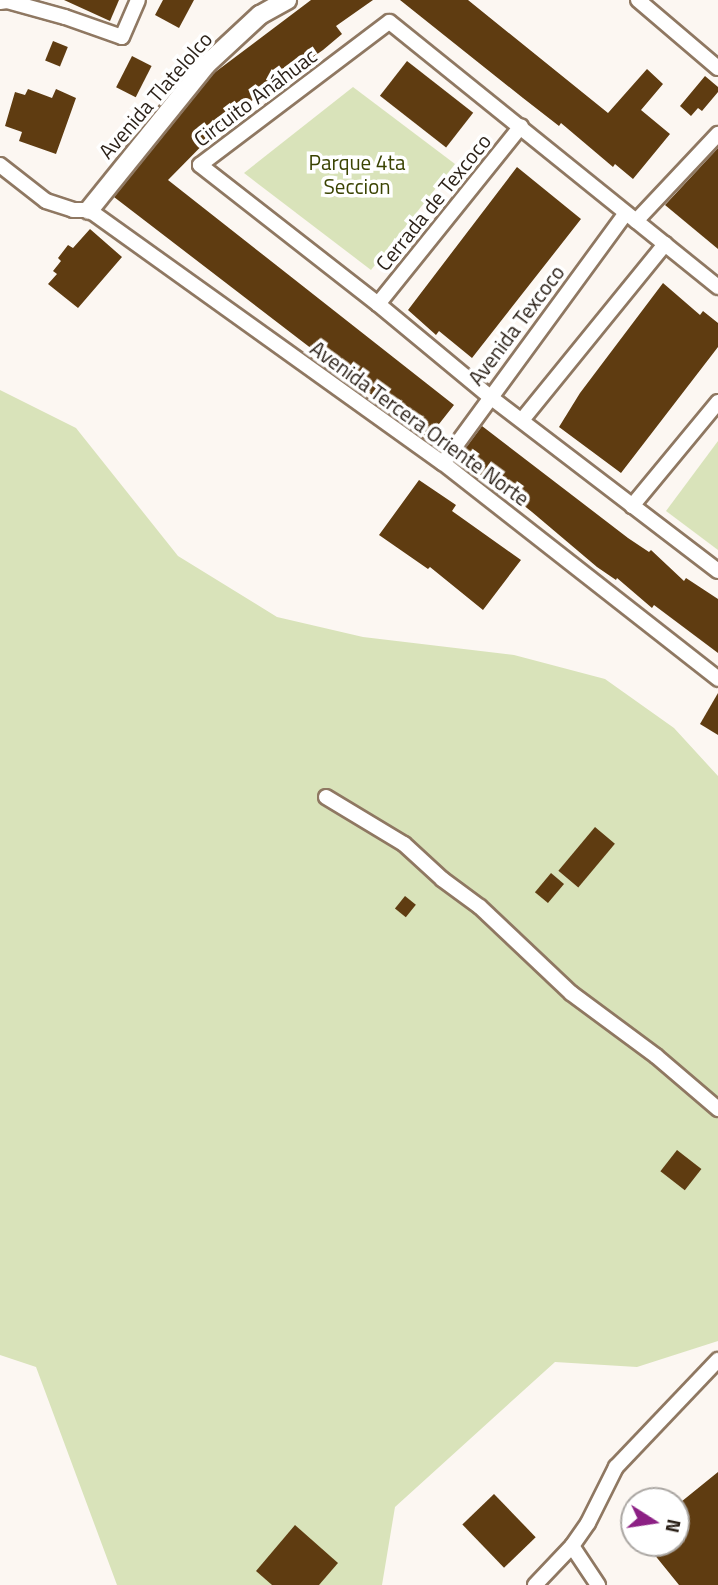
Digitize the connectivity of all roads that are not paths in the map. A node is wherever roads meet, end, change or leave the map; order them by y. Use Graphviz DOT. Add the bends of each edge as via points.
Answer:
graph roads {
  1 [pos="138,0"];
  2 [pos="287,0"];
  3 [pos="638,0"];
  4 [pos="0,2"];
  5 [pos="718,68"];
  6 [pos="521,126"];
  7 [pos="718,134"];
  8 [pos="0,165"];
  9 [pos="89,210"];
  10 [pos="630,217"];
  11 [pos="664,244"];
  12 [pos="718,287"];
  13 [pos="378,304"];
  14 [pos="489,396"];
  15 [pos="718,402"];
  16 [pos="522,420"];
  17 [pos="443,463"];
  18 [pos="632,506"];
  19 [pos="718,570"];
  20 [pos="718,679"];
  21 [pos="326,797"];
  22 [pos="718,1109"];
  23 [pos="718,1360"];
  24 [pos="572,1546"];
  25 [pos="535,1585"];
  26 [pos="598,1585"];
  1 -- 4 [label="street" via="122,37 65,17"];
  2 -- 9 [label="street, Avenida Tlatelolco" via="260,15 206,65"];
  3 -- 5 [label="street"];
  6 -- 10 [label="street, Circuito Anáhuac"];
  6 -- 13 [label="street, Cerrada de Texcoco"];
  6 -- 13 [label="street, Circuito Anáhuac" via="389,22 200,165"];
  7 -- 10 [label="street, Avenida Texcoco"];
  8 -- 9 [label="street" via="46,201"];
  9 -- 17 [label="street, Avenida Tercera Oriente Norte"];
  10 -- 11 [label="street, Circuito Anáhuac"];
  10 -- 14 [label="street, Avenida Texcoco"];
  11 -- 12 [label="street, Circuito Anáhuac"];
  11 -- 16 [label="street"];
  13 -- 14 [label="street, Circuito Anáhuac"];
  14 -- 16 [label="street, Circuito Anáhuac"];
  14 -- 17 [label="street, Avenida Texcoco"];
  15 -- 18 [label="street"];
  16 -- 18 [label="street, Circuito Anáhuac"];
  17 -- 20 [label="street, Avenida Tercera Oriente Norte"];
  18 -- 19 [label="street, Circuito Anáhuac"];
  21 -- 22 [label="street" via="404,844 480,907 571,993"];
  23 -- 24 [label="street" via="616,1467"];
  24 -- 25 [label="street"];
  24 -- 26 [label="street"];
}
